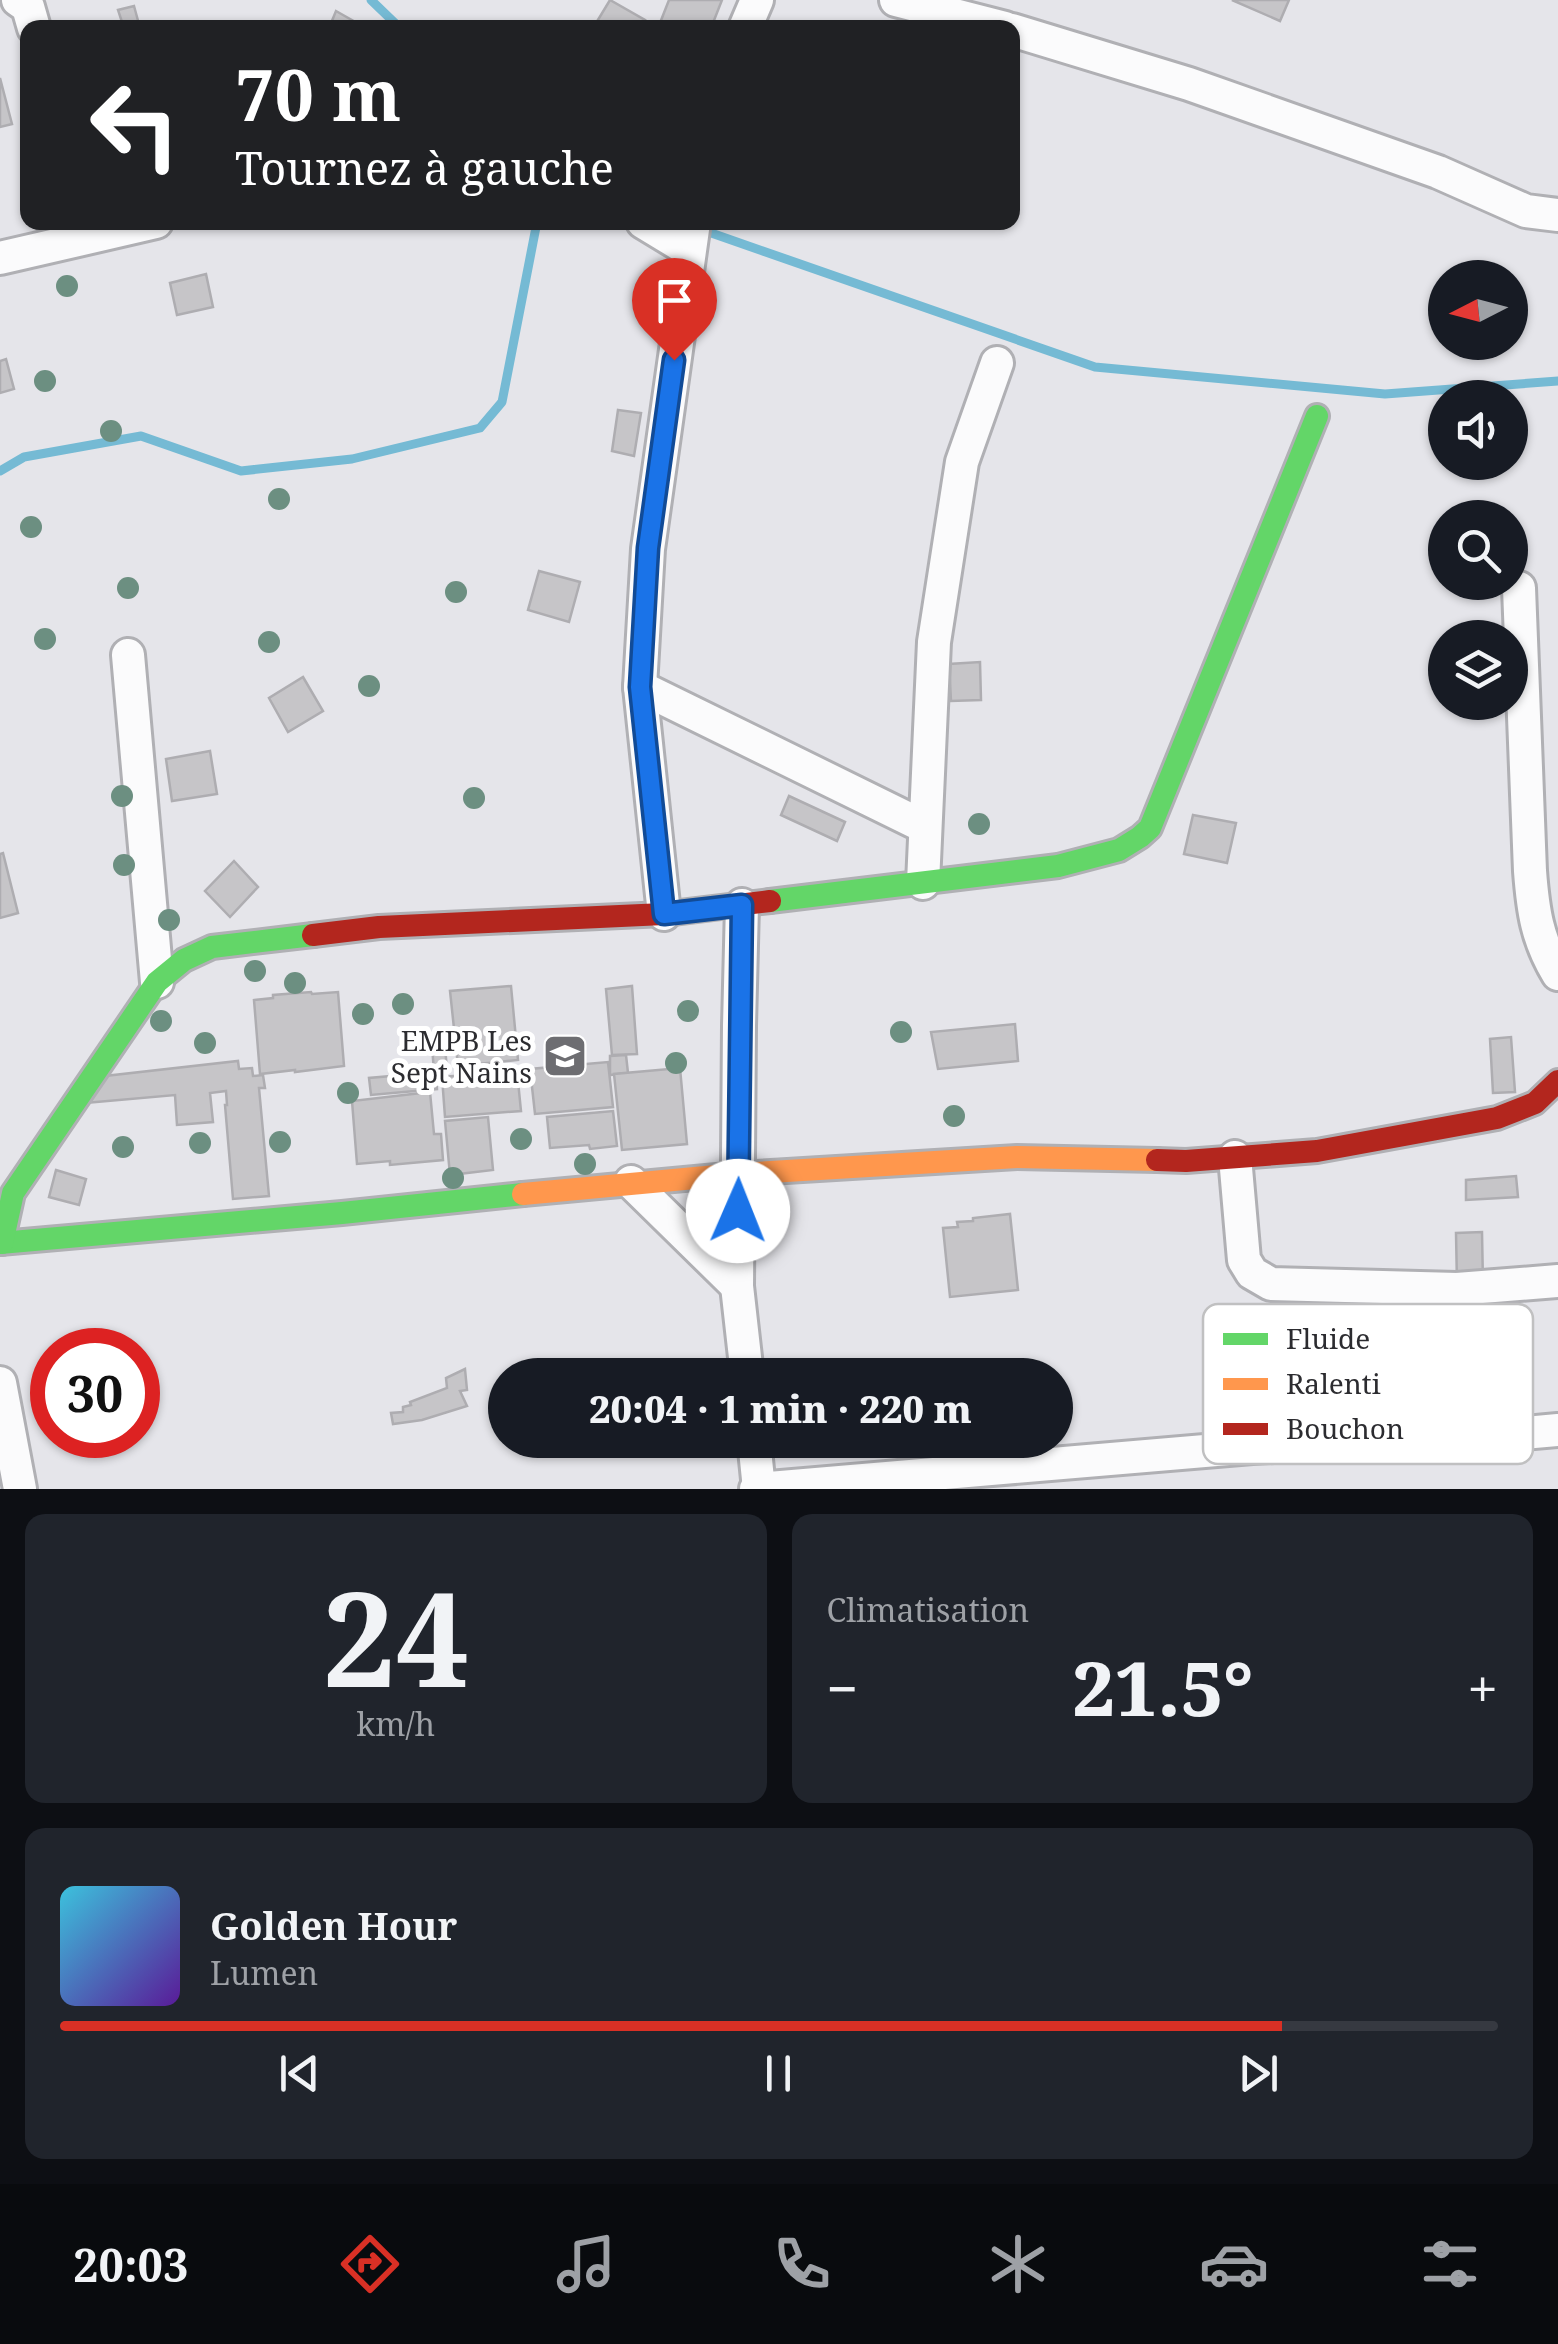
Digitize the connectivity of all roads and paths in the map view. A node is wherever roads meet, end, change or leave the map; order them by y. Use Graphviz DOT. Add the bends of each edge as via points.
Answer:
graph roads {
  1 [pos="18,0"];
  2 [pos="896,0"];
  3 [pos="32,20"];
  4 [pos="1004,20"];
  5 [pos="1020,26"];
  6 [pos="1558,215"];
  7 [pos="88,230"];
  8 [pos="692,236"];
  9 [pos="0,258"];
  10 [pos="998,362"];
  11 [pos="1317,416"];
  12 [pos="1520,600"];
  13 [pos="128,655"];
  14 [pos="640,687"];
  15 [pos="925,827"];
  16 [pos="922,883"];
  17 [pos="742,905"];
  18 [pos="664,914"];
  19 [pos="1558,974"];
  20 [pos="157,982"];
  21 [pos="1558,1081"];
  22 [pos="1235,1157"];
  23 [pos="738,1174"];
  24 [pos="631,1182"];
  25 [pos="1,1243"];
  26 [pos="1558,1282"];
  27 [pos="738,1286"];
  28 [pos="745,1358"];
  29 [pos="0,1382"];
  30 [pos="1558,1430"];
  31 [pos="1533,1432"];
  32 [pos="1203,1451"];
  33 [pos="755,1458"];
  34 [pos="20,1489"];
  35 [pos="758,1489"];
  1 -- 3 [label="street"];
  2 -- 4 [label="street"];
  5 -- 6 [label="street" via="1438,172 1526,211"];
  7 -- 9 [label="street"];
  8 -- 14 [label="street" via="648,548"];
  10 -- 15 [label="street" via="962,462 934,642"];
  11 -- 16 [label="street" via="1150,828 1118,852"];
  12 -- 19 [label="street" via="1534,918"];
  13 -- 20 [label="street"];
  14 -- 15 [label="street"];
  14 -- 18 [label="street"];
  15 -- 16 [label="street"];
  16 -- 17 [label="street"];
  17 -- 18 [label="street"];
  17 -- 23 [label="street"];
  18 -- 20 [label="street" via="380,927 212,946"];
  20 -- 25 [label="street" via="13,1193"];
  21 -- 22 [label="street" via="1535,1102 1498,1118 1318,1150"];
  22 -- 23 [label="street" via="1018,1158"];
  22 -- 26 [label="street" via="1244,1260 1271,1284 1457,1289"];
  23 -- 24 [label="street"];
  23 -- 27 [label="street"];
  24 -- 25 [label="street"];
  24 -- 27 [label="street"];
  27 -- 28 [label="street"];
  29 -- 34 [label="street"];
  30 -- 31 [label="street"];
  32 -- 35 [label="street"];
  33 -- 35 [label="street"];
}
